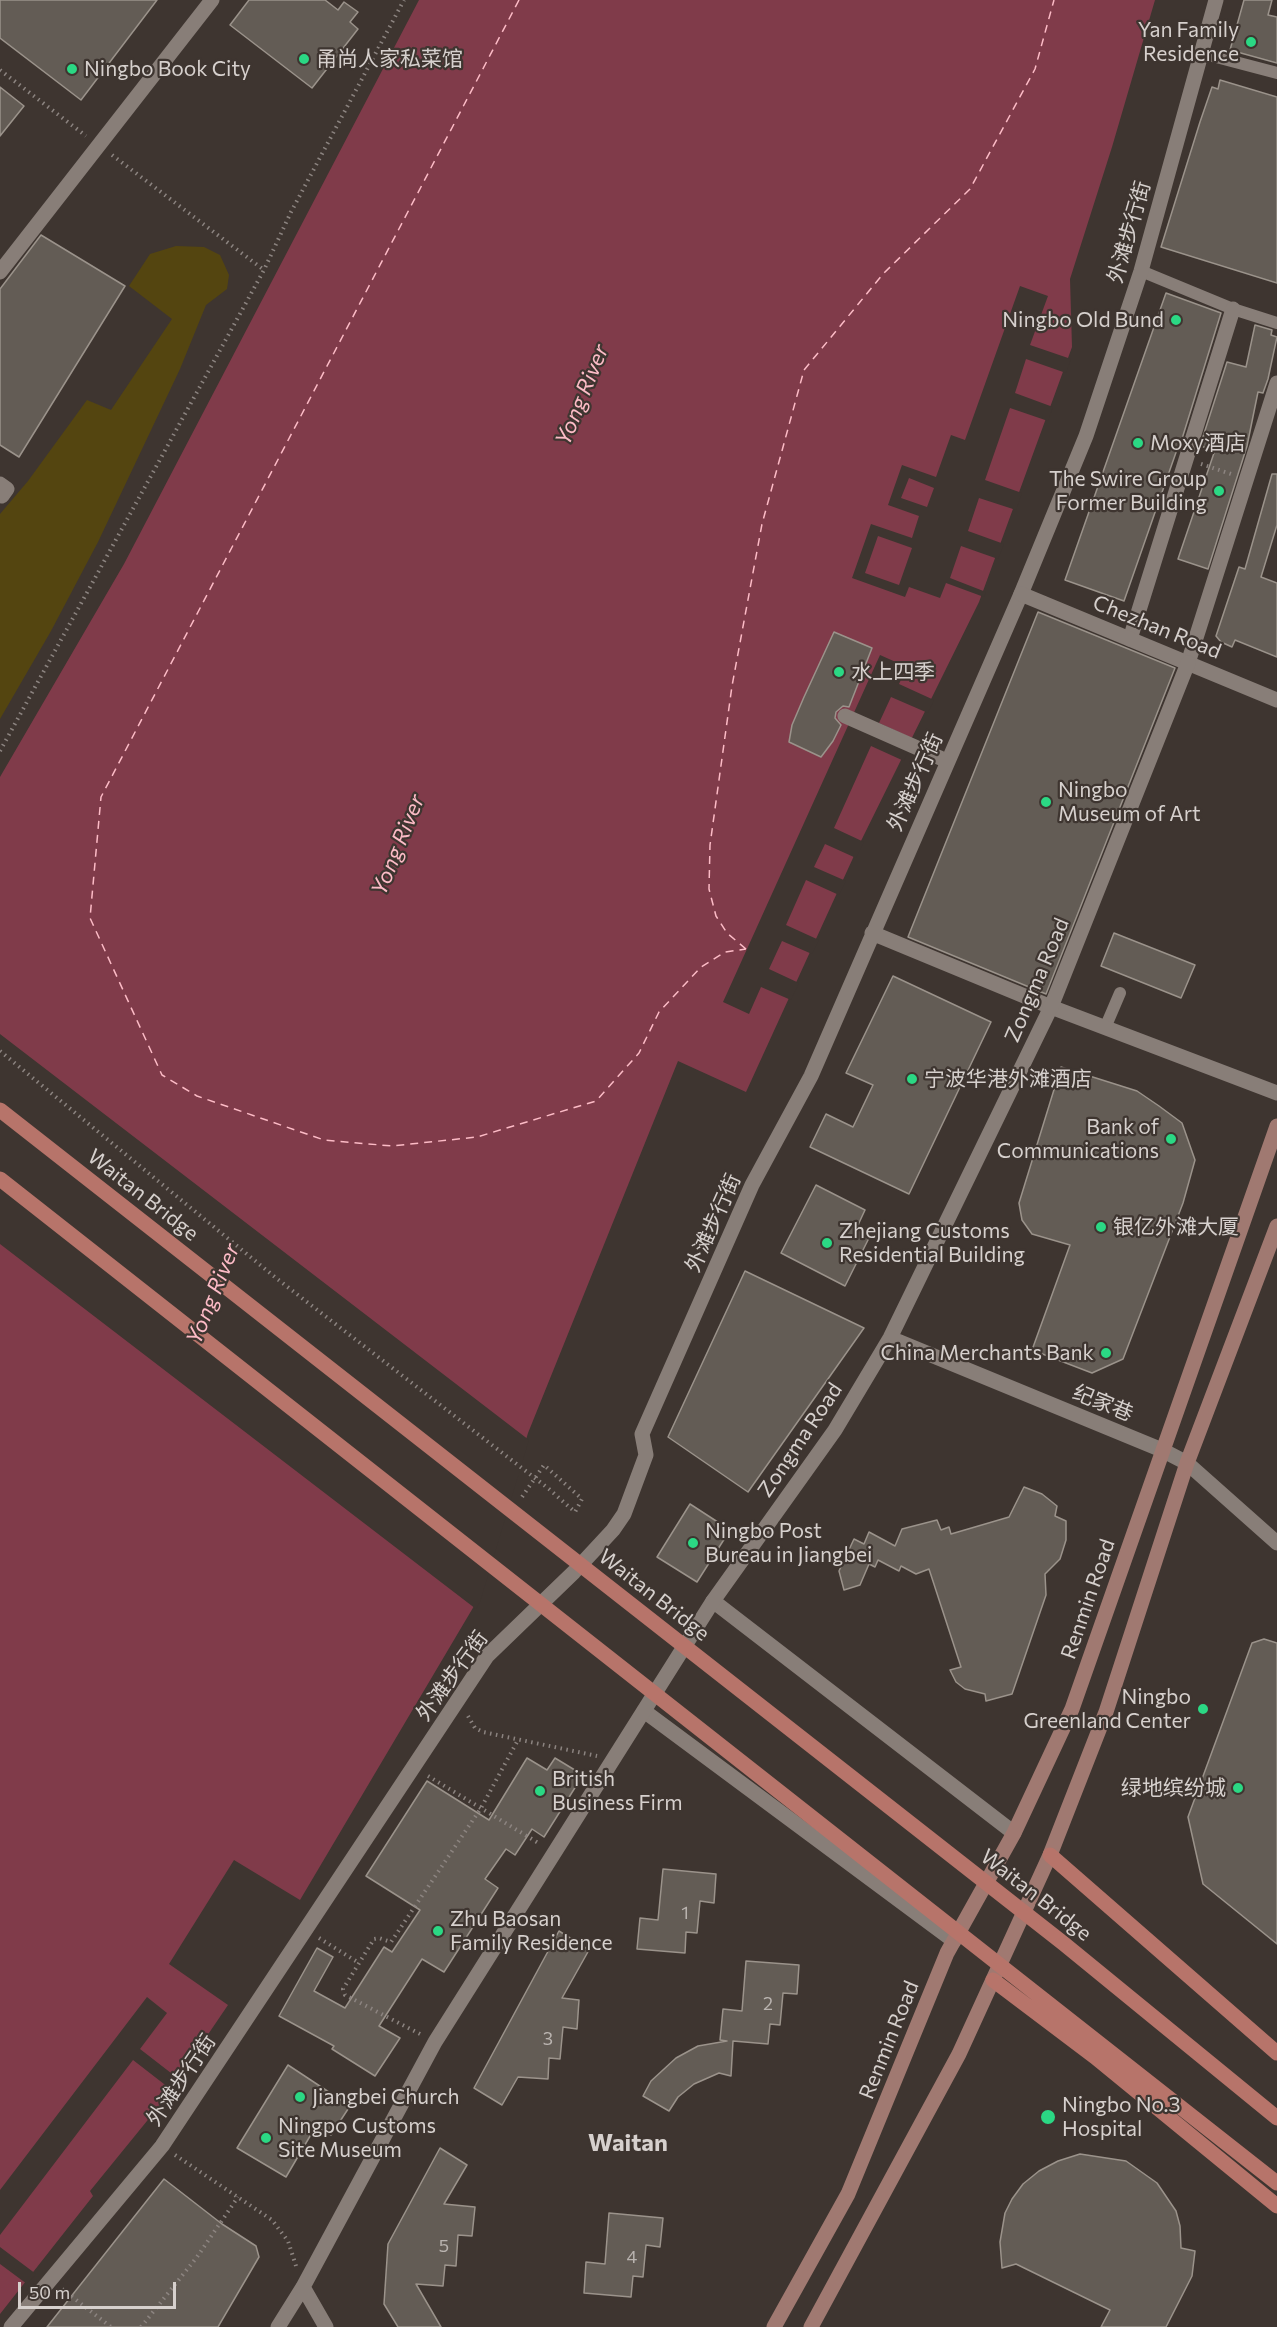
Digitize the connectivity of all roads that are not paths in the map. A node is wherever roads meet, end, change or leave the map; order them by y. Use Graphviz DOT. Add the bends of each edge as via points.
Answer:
graph roads {
  1 [pos="212,0"];
  2 [pos="1216,0"];
  3 [pos="1201,53"];
  4 [pos="1277,73"];
  5 [pos="1141,271"];
  6 [pos="0,272"];
  7 [pos="1233,309"];
  8 [pos="1277,323"];
  9 [pos="1277,383"];
  10 [pos="1022,594"];
  11 [pos="1130,639"];
  12 [pos="1188,663"];
  13 [pos="1277,700"];
  14 [pos="845,716"];
  15 [pos="947,761"];
  16 [pos="872,933"];
  17 [pos="1120,993"];
  18 [pos="1051,1007"];
  19 [pos="1105,1028"];
  20 [pos="1277,1093"];
  21 [pos="0,1110"];
  22 [pos="1277,1126"];
  23 [pos="0,1179"];
  24 [pos="1277,1226"];
  25 [pos="890,1338"];
  26 [pos="1162,1450"];
  27 [pos="1187,1463"];
  28 [pos="1277,1543"];
  29 [pos="713,1601"];
  30 [pos="644,1711"];
  31 [pos="1014,1833"];
  32 [pos="1050,1855"];
  33 [pos="954,1941"];
  34 [pos="993,1980"];
  35 [pos="1277,2053"];
  36 [pos="1277,2118"];
  37 [pos="1277,2183"];
  38 [pos="1277,2206"];
  39 [pos="303,2287"];
  40 [pos="11,2327"];
  41 [pos="278,2327"];
  42 [pos="326,2327"];
  43 [pos="774,2327"];
  44 [pos="811,2327"];
  1 -- 6 [label="street"];
  2 -- 3 [label="street, 外滩步行街"];
  3 -- 4 [label="lane"];
  3 -- 5 [label="street, 外滩步行街"];
  5 -- 7 [label="lane"];
  5 -- 10 [label="street, 外滩步行街" via="1086,436"];
  7 -- 8 [label="lane"];
  7 -- 11 [label="street"];
  9 -- 12 [label="street, Zongma Road"];
  10 -- 11 [label="street, Chezhan Road"];
  10 -- 15 [label="street, 外滩步行街"];
  11 -- 12 [label="street, Chezhan Road"];
  12 -- 13 [label="street, Chezhan Road"];
  12 -- 18 [label="street, Zongma Road"];
  14 -- 15 [label="street"];
  15 -- 16 [label="street, 外滩步行街"];
  16 -- 18 [label="street"];
  16 -- 40 [label="street, 外滩步行街" via="811,1076 752,1185 642,1434 646,1455 624,1514 574,1572 488,1656 162,2146"];
  17 -- 19 [label="lane"];
  18 -- 19 [label="street"];
  18 -- 25 [label="street, Zongma Road"];
  19 -- 20 [label="street"];
  21 -- 36 [label="main road, Waitan Bridge" via="1064,1942"];
  22 -- 26 [label="main road, Renmin Road"];
  23 -- 37 [label="main road"];
  24 -- 27 [label="main road"];
  25 -- 26 [label="street, 纪家巷"];
  25 -- 29 [label="street, Zongma Road" via="835,1430"];
  26 -- 27 [label="street, 纪家巷"];
  26 -- 31 [label="main road, Renmin Road" via="1072,1709"];
  27 -- 28 [label="street, 纪家巷"];
  27 -- 32 [label="main road" via="1106,1712"];
  29 -- 30 [label="street, Zongma Road"];
  29 -- 31 [label="street"];
  30 -- 33 [label="street"];
  30 -- 39 [label="street, Zongma Road" via="435,2042"];
  31 -- 33 [label="main road, Renmin Road"];
  32 -- 34 [label="main road"];
  32 -- 35 [label="main road"];
  33 -- 43 [label="main road, Renmin Road" via="848,2194"];
  34 -- 38 [label="main road" via="1095,2057"];
  34 -- 44 [label="main road" via="959,2054"];
  39 -- 41 [label="street, Zongma Road"];
  39 -- 42 [label="street"];
}
